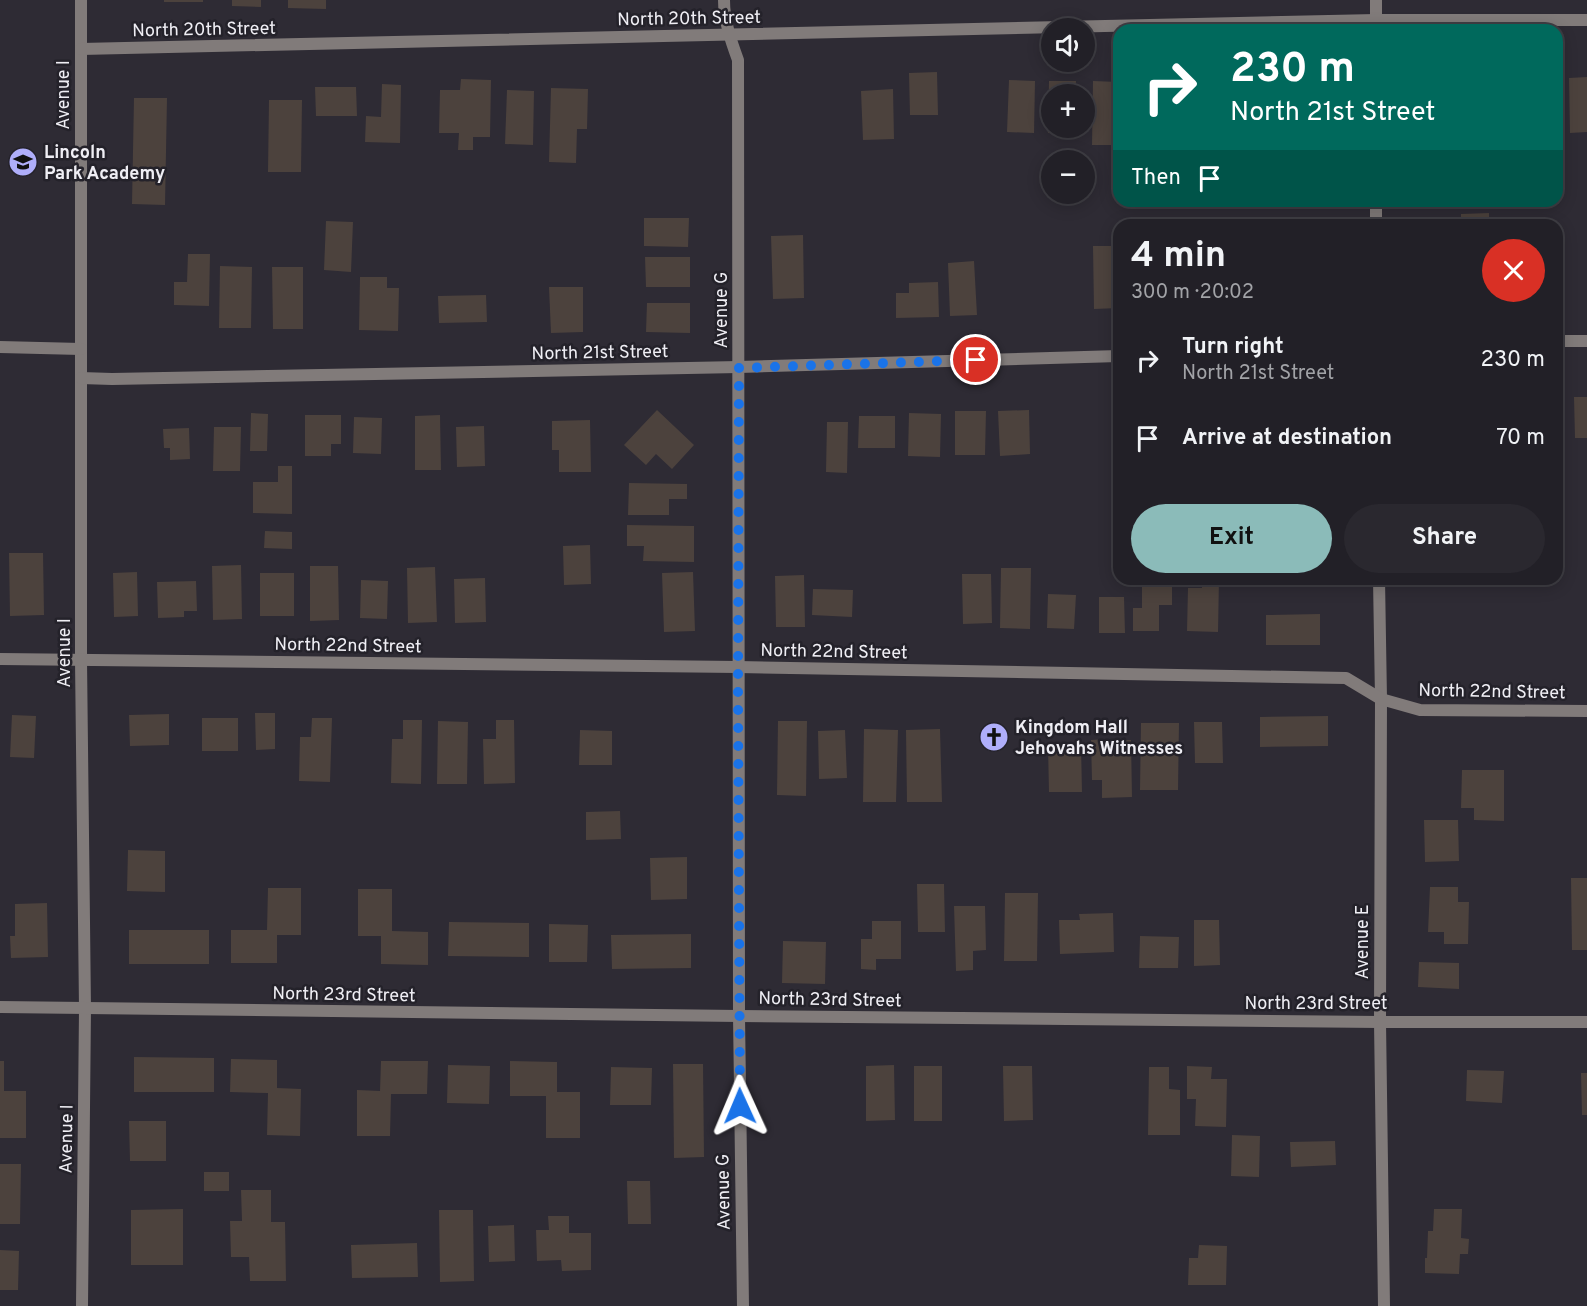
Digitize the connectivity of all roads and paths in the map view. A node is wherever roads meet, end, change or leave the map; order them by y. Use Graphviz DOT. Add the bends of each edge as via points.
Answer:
graph roads {
  1 [pos="81,0"];
  2 [pos="724,0"];
  3 [pos="1376,0"];
  4 [pos="1587,20"];
  5 [pos="1376,24"];
  6 [pos="1418,24"];
  7 [pos="1113,29"];
  8 [pos="729,35"];
  9 [pos="81,49"];
  10 [pos="1563,341"];
  11 [pos="1587,341"];
  12 [pos="0,347"];
  13 [pos="81,349"];
  14 [pos="1113,356"];
  15 [pos="739,368"];
  16 [pos="81,378"];
  17 [pos="1379,585"];
  18 [pos="0,659"];
  19 [pos="81,660"];
  20 [pos="738,667"];
  21 [pos="1381,699"];
  22 [pos="1587,711"];
  23 [pos="0,1007"];
  24 [pos="85,1009"];
  25 [pos="739,1016"];
  26 [pos="1380,1022"];
  27 [pos="1587,1022"];
  28 [pos="82,1306"];
  29 [pos="743,1306"];
  30 [pos="1384,1306"];
  1 -- 9 [label="street, Avenue I"];
  2 -- 8 [label="street, Avenue G"];
  3 -- 5 [label="street"];
  4 -- 6 [label="street, North 20th Street"];
  7 -- 8 [label="street, North 20th Street"];
  8 -- 9 [label="street, North 20th Street"];
  8 -- 15 [label="street, Avenue G" via="738,60"];
  9 -- 13 [label="street, Avenue I"];
  10 -- 11 [label="street"];
  12 -- 13 [label="street"];
  13 -- 16 [label="street, Avenue I"];
  14 -- 15 [label="street, North 21st Street"];
  15 -- 16 [label="street, North 21st Street"];
  15 -- 20 [label="street, Avenue G"];
  16 -- 19 [label="street, Avenue I"];
  17 -- 21 [label="street, Avenue E"];
  18 -- 19 [label="street, North 22nd Street"];
  19 -- 20 [label="street, North 22nd Street"];
  19 -- 24 [label="street, Avenue I"];
  20 -- 21 [label="street, North 22nd Street" via="1346,678"];
  20 -- 25 [label="street, Avenue G"];
  21 -- 22 [label="street, North 22nd Street" via="1420,710"];
  21 -- 26 [label="street, Avenue E"];
  23 -- 24 [label="street, North 23rd Street"];
  24 -- 25 [label="street, North 23rd Street"];
  24 -- 28 [label="street, Avenue I"];
  25 -- 26 [label="street, North 23rd Street"];
  25 -- 29 [label="street, Avenue G"];
  26 -- 27 [label="street, North 23rd Street"];
  26 -- 30 [label="street, Avenue E"];
}
